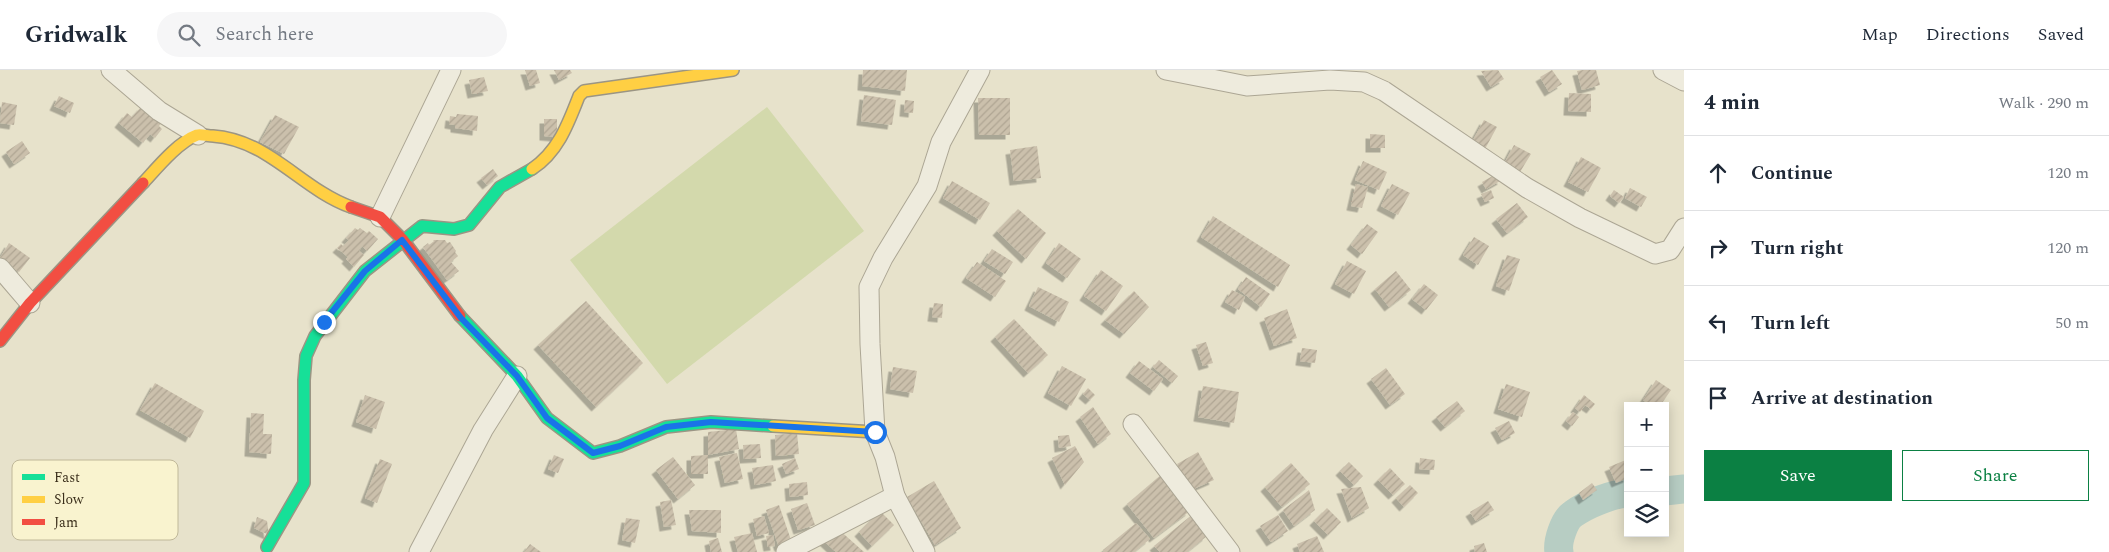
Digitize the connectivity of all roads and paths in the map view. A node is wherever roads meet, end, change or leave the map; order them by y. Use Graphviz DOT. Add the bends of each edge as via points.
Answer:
graph roads {
  1 [pos="111,70"];
  2 [pos="452,70"];
  3 [pos="733,70"];
  4 [pos="980,70"];
  5 [pos="1166,70"];
  6 [pos="1663,70"];
  7 [pos="629,76"];
  8 [pos="1684,81"];
  9 [pos="198,135"];
  10 [pos="380,217"];
  11 [pos="1684,228"];
  12 [pos="402,240"];
  13 [pos="0,268"];
  14 [pos="30,302"];
  15 [pos="0,341"];
  16 [pos="517,376"];
  17 [pos="1133,424"];
  18 [pos="875,432"];
  19 [pos="895,496"];
  20 [pos="267,547"];
  21 [pos="419,552"];
  22 [pos="786,552"];
  23 [pos="925,552"];
  24 [pos="1230,552"];
  1 -- 9 [label="street" via="159,112"];
  2 -- 10 [label="street"];
  3 -- 7 [label="street"];
  4 -- 18 [label="street" via="941,142 927,186 869,287"];
  5 -- 11 [label="street" via="1247,86 1330,80 1364,82 1384,91 1527,188 1655,254 1670,250"];
  6 -- 8 [label="street"];
  7 -- 12 [label="street" via="584,91 555,149 536,167 499,187 466,228 422,226"];
  9 -- 10 [label="street" via="224,138 261,150 335,201"];
  9 -- 14 [label="street" via="172,152"];
  10 -- 12 [label="street"];
  12 -- 16 [label="street" via="461,318"];
  12 -- 20 [label="street" via="365,271 315,336 306,356 304,483"];
  13 -- 14 [label="street"];
  14 -- 15 [label="street"];
  16 -- 18 [label="street" via="547,418 593,453 666,427 711,422"];
  16 -- 21 [label="street" via="483,430"];
  17 -- 24 [label="street"];
  18 -- 19 [label="street"];
  19 -- 22 [label="street"];
  19 -- 23 [label="street"];
}
